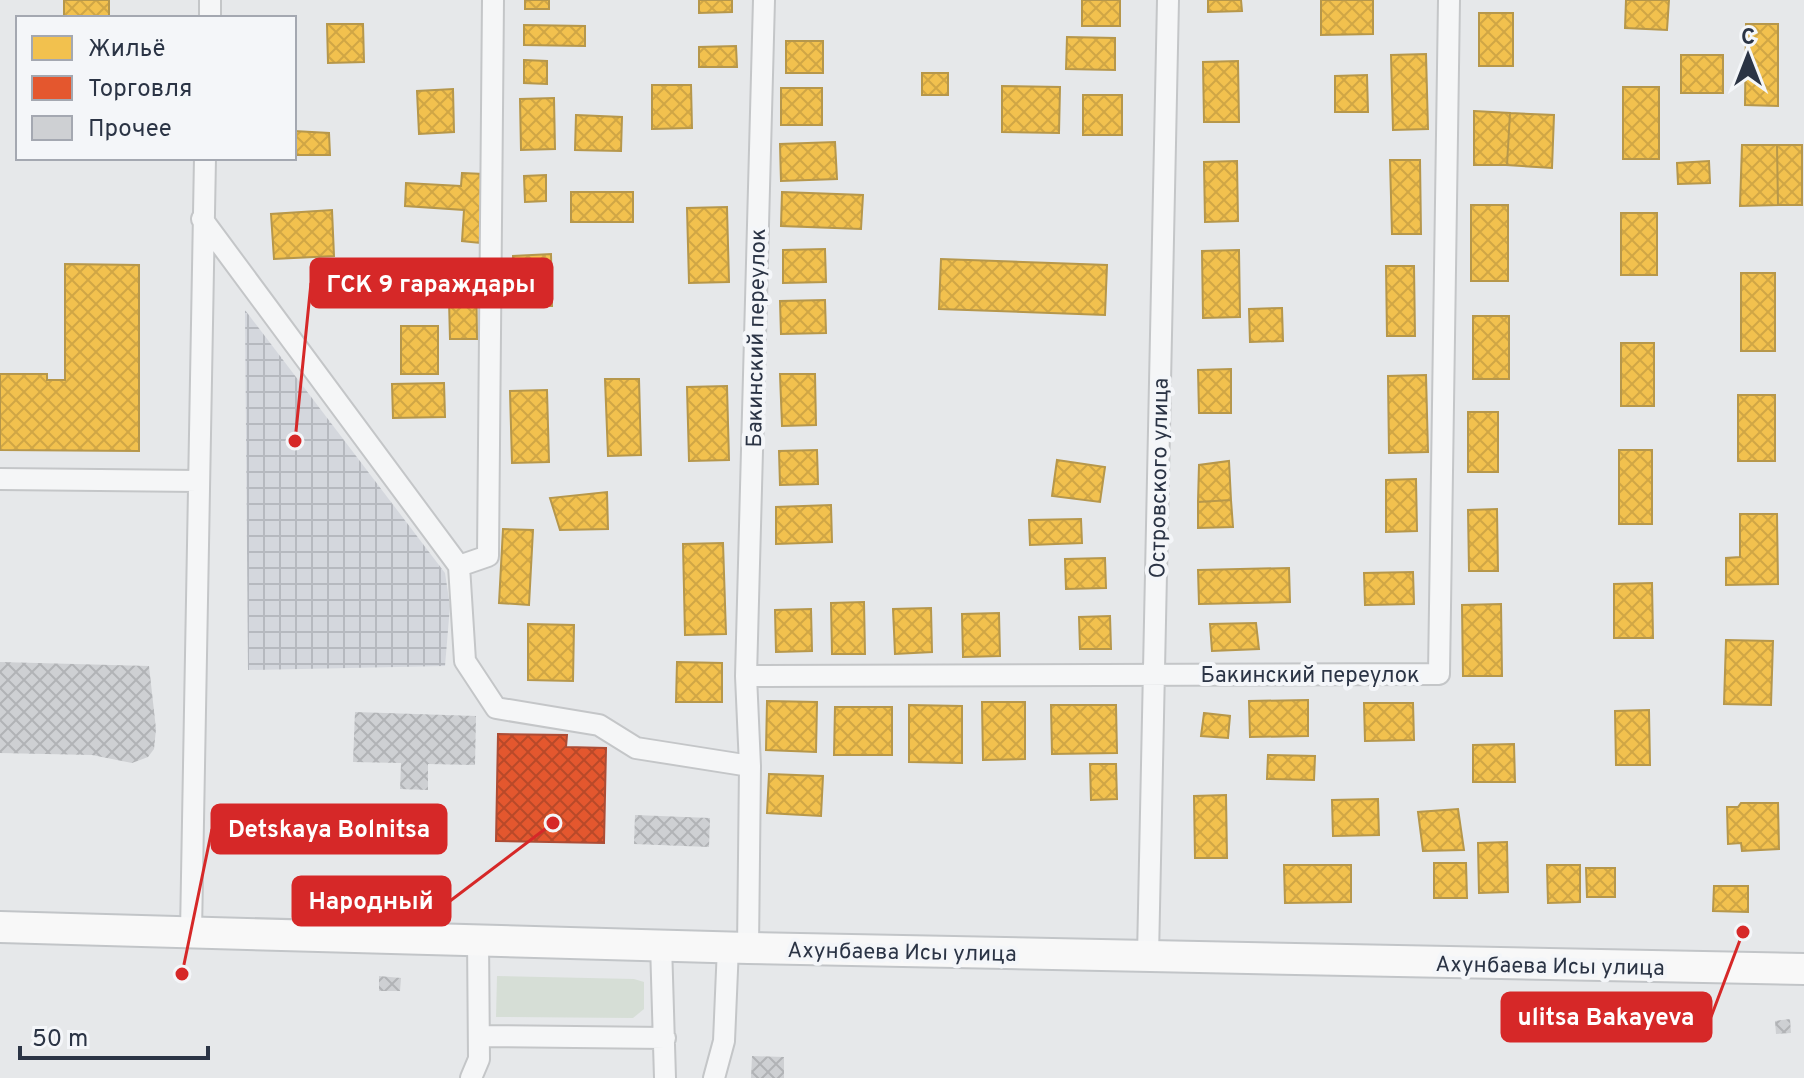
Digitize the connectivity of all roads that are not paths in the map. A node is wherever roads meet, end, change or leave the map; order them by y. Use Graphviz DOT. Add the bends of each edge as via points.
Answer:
graph roads {
  1 [pos="493,0"];
  2 [pos="764,0"];
  3 [pos="1168,0"];
  4 [pos="1449,0"];
  5 [pos="205,160"];
  6 [pos="202,219"];
  7 [pos="0,479"];
  8 [pos="198,481"];
  9 [pos="459,566"];
  10 [pos="1153,674"];
  11 [pos="746,676"];
  12 [pos="750,766"];
  13 [pos="0,927"];
  14 [pos="191,932"];
  15 [pos="478,939"];
  16 [pos="661,944"];
  17 [pos="738,947"];
  18 [pos="1148,956"];
  19 [pos="1804,969"];
  20 [pos="479,1036"];
  21 [pos="665,1038"];
  22 [pos="471,1078"];
  23 [pos="665,1078"];
  24 [pos="714,1078"];
  1 -- 9 [label="street" via="488,556"];
  2 -- 11 [label="street, Бакинский переулок"];
  3 -- 10 [label="street, Островского улица"];
  4 -- 10 [label="street, Бакинский переулок" via="1439,674"];
  5 -- 6 [label="street"];
  6 -- 8 [label="street"];
  6 -- 9 [label="street"];
  7 -- 8 [label="street"];
  8 -- 14 [label="street"];
  9 -- 12 [label="street" via="465,661 496,708 599,725 636,748"];
  10 -- 11 [label="street, Бакинский переулок"];
  10 -- 18 [label="street, Островского улица"];
  11 -- 12 [label="street, Бакинский переулок"];
  12 -- 17 [label="street, Бакинский переулок"];
  13 -- 14 [label="main road, Ахунбаева Исы улица"];
  14 -- 15 [label="main road, Ахунбаева Исы улица"];
  15 -- 16 [label="main road, Ахунбаева Исы улица"];
  15 -- 20 [label="street"];
  16 -- 17 [label="main road, Ахунбаева Исы улица"];
  16 -- 21 [label="street"];
  17 -- 18 [label="main road, Ахунбаева Исы улица"];
  17 -- 24 [label="street, Бакинский переулок"];
  18 -- 19 [label="main road, Ахунбаева Исы улица"];
  20 -- 21 [label="street"];
  20 -- 22 [label="street" via="479,1059"];
  21 -- 23 [label="street"];
}
